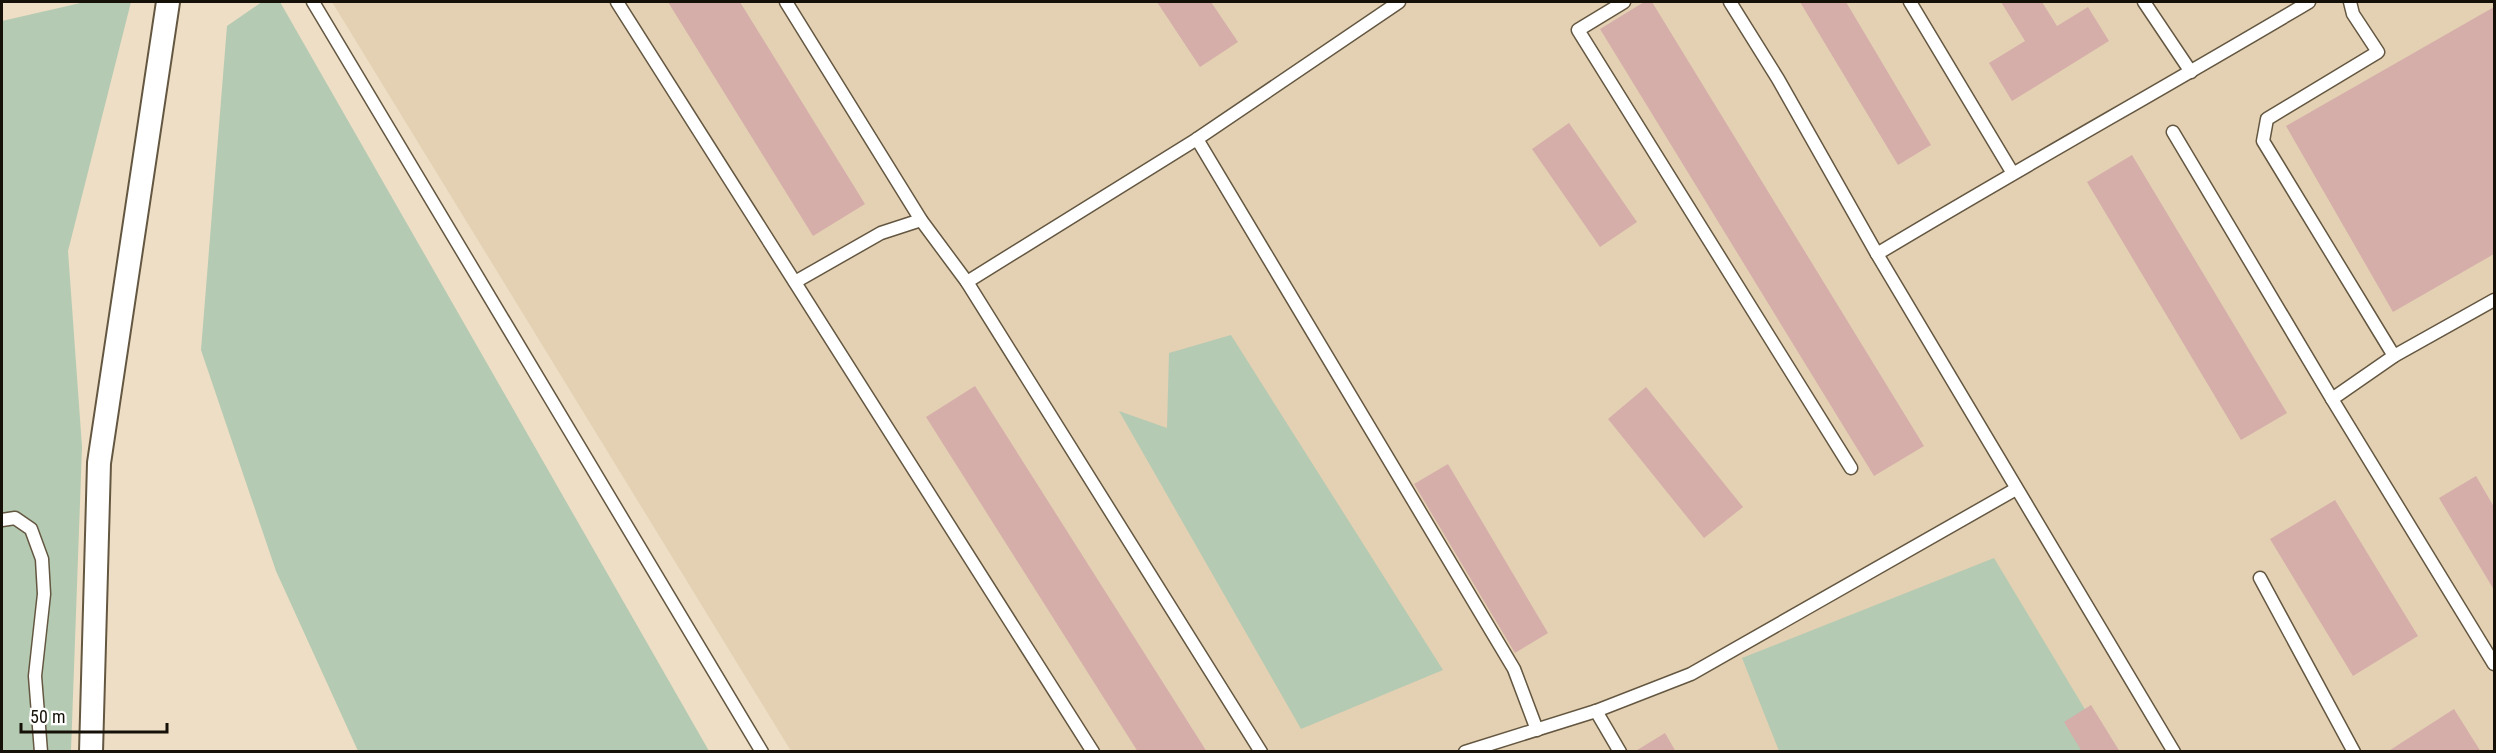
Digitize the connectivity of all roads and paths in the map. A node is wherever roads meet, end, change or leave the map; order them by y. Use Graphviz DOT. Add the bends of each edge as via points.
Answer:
graph roads {
  1 [pos="168,2"];
  2 [pos="313,2"];
  3 [pos="617,2"];
  4 [pos="786,2"];
  5 [pos="1399,2"];
  6 [pos="1624,2"];
  7 [pos="1730,2"];
  8 [pos="1910,2"];
  9 [pos="2144,2"];
  10 [pos="2309,2"];
  11 [pos="2350,2"];
  12 [pos="2191,72"];
  13 [pos="2173,132"];
  14 [pos="1197,139"];
  15 [pos="2012,172"];
  16 [pos="921,220"];
  17 [pos="1877,254"];
  18 [pos="795,282"];
  19 [pos="967,282"];
  20 [pos="2494,300"];
  21 [pos="2394,356"];
  22 [pos="2332,399"];
  23 [pos="1851,468"];
  24 [pos="2016,489"];
  25 [pos="2,520"];
  26 [pos="2260,578"];
  27 [pos="2494,664"];
  28 [pos="1596,711"];
  29 [pos="1537,730"];
  30 [pos="41,752"];
  31 [pos="91,752"];
  32 [pos="762,752"];
  33 [pos="1093,752"];
  34 [pos="1261,752"];
  35 [pos="1465,752"];
  36 [pos="1620,752"];
  37 [pos="2175,752"];
  38 [pos="2354,752"];
  1 -- 31 [label="street" via="99,463"];
  2 -- 32 [label="lane"];
  3 -- 18 [label="lane"];
  4 -- 16 [label="lane"];
  5 -- 14 [label="lane"];
  6 -- 23 [label="lane" via="1578,30"];
  7 -- 17 [label="lane"];
  8 -- 15 [label="lane"];
  9 -- 12 [label="lane"];
  10 -- 12 [label="lane"];
  11 -- 21 [label="lane" via="2353,14 2378,52 2267,119 2263,141"];
  12 -- 15 [label="lane"];
  13 -- 22 [label="lane"];
  14 -- 19 [label="lane"];
  14 -- 29 [label="lane" via="1514,669"];
  15 -- 17 [label="lane"];
  16 -- 18 [label="lane" via="881,233"];
  16 -- 19 [label="lane"];
  17 -- 24 [label="lane"];
  18 -- 33 [label="lane"];
  19 -- 34 [label="lane"];
  20 -- 21 [label="lane"];
  21 -- 22 [label="lane"];
  22 -- 27 [label="lane"];
  24 -- 28 [label="lane" via="1691,674"];
  24 -- 37 [label="lane"];
  25 -- 30 [label="lane" via="15,518 31,528 42,559 44,594 35,676"];
  26 -- 38 [label="lane"];
  28 -- 29 [label="lane"];
  28 -- 36 [label="lane"];
  29 -- 35 [label="lane"];
}
